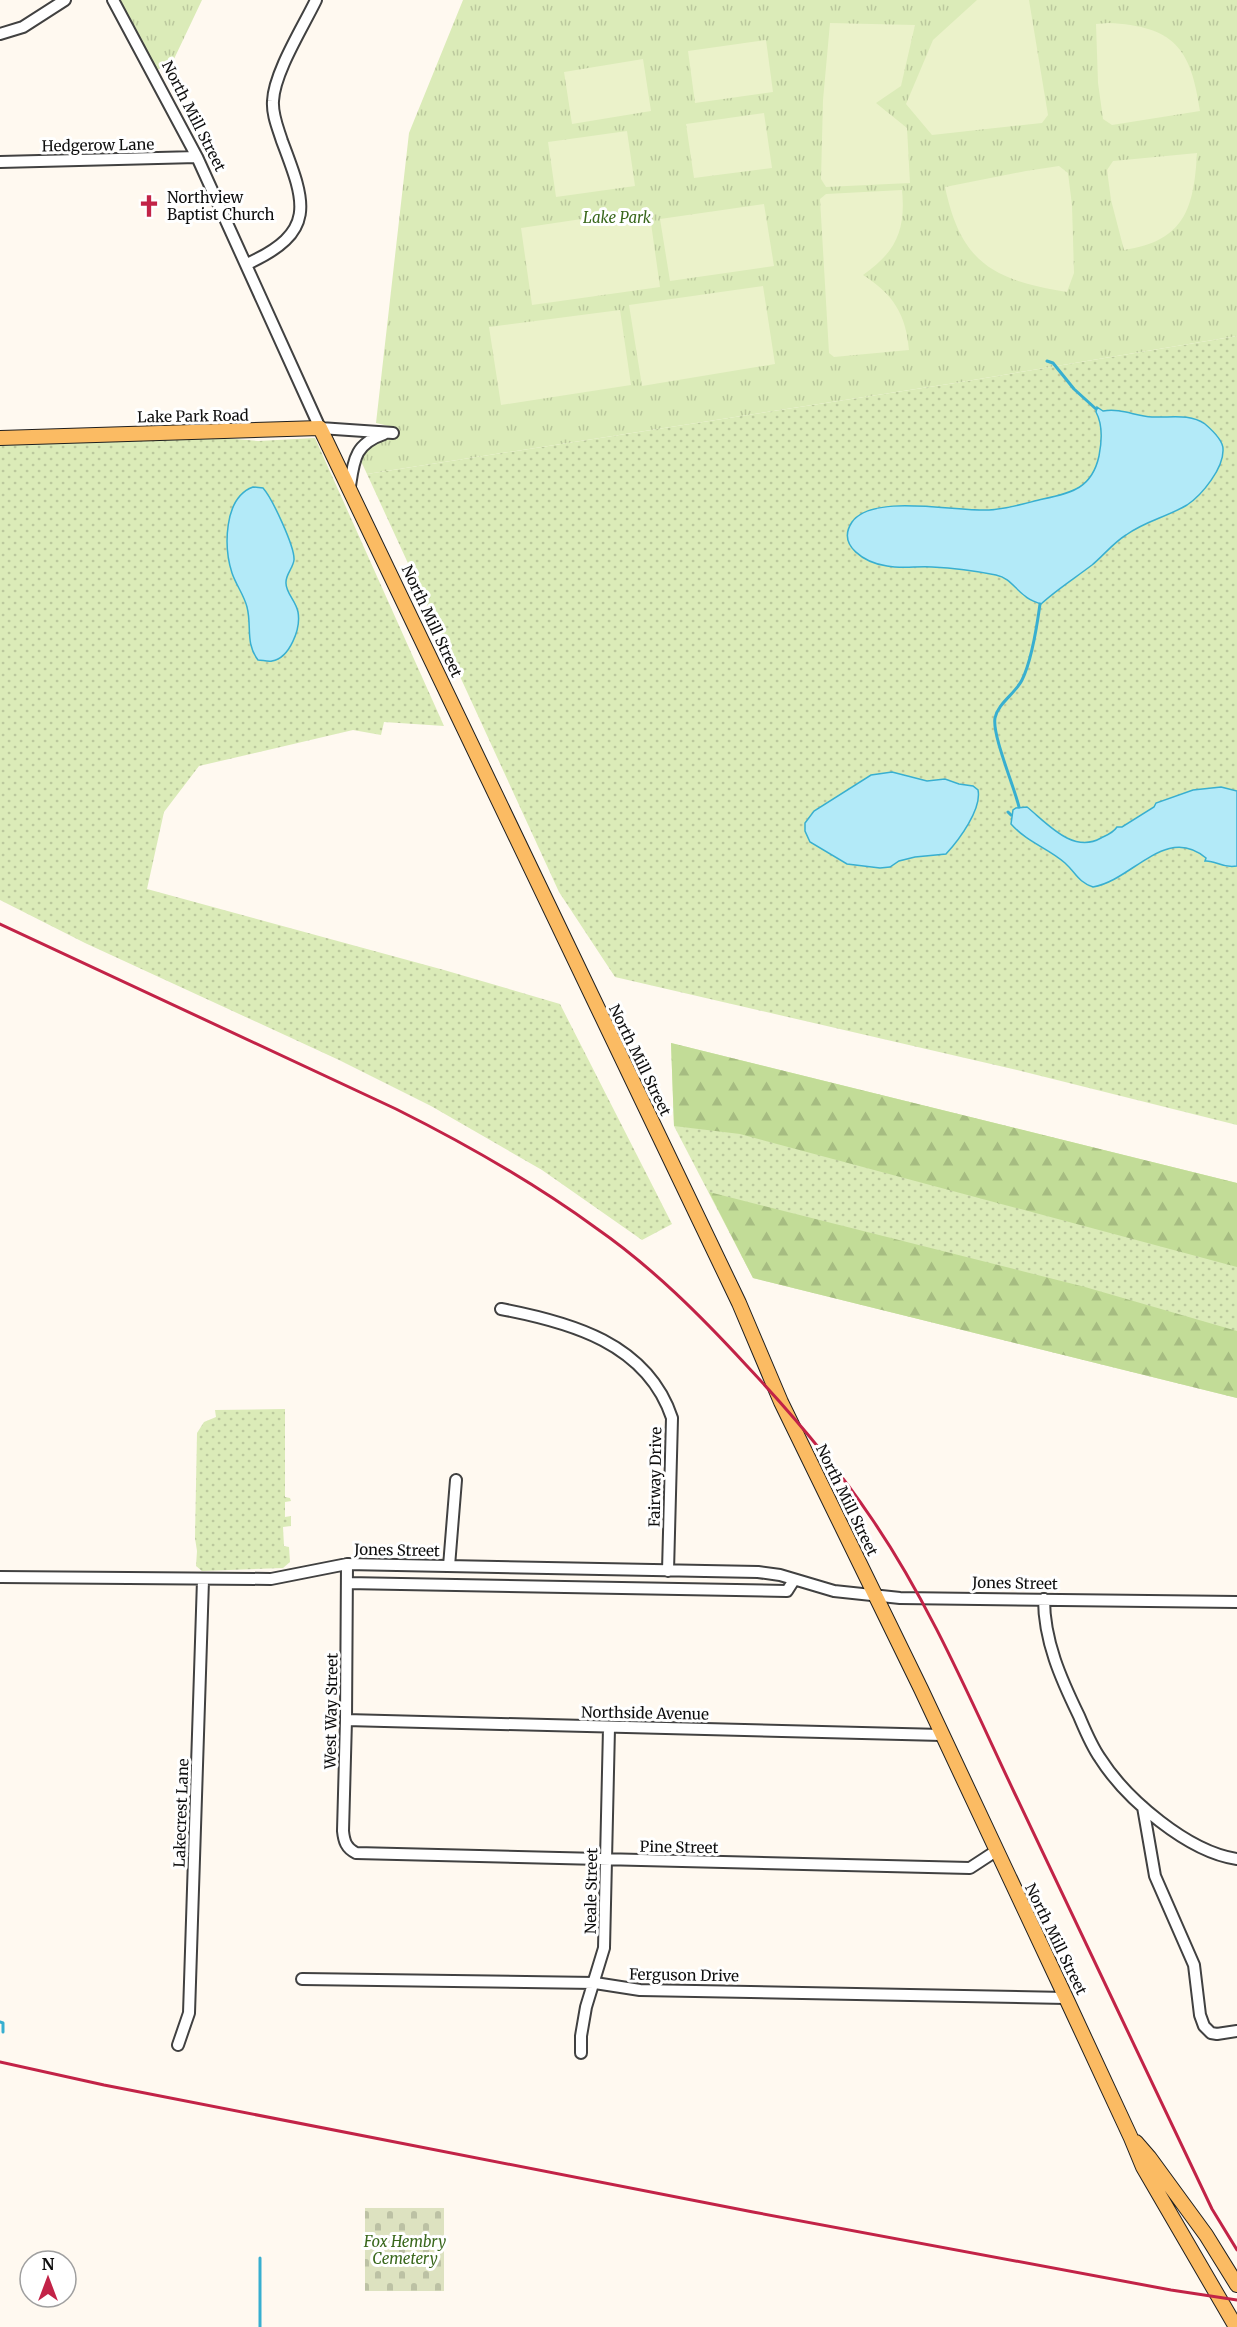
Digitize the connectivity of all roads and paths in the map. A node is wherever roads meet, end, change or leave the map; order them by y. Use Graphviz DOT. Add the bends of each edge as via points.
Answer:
graph roads {
  1 [pos="65,0"];
  2 [pos="113,0"];
  3 [pos="316,0"];
  4 [pos="0,34"];
  5 [pos="197,157"];
  6 [pos="0,162"];
  7 [pos="247,264"];
  8 [pos="320,428"];
  9 [pos="0,438"];
  10 [pos="350,486"];
  11 [pos="501,1310"];
  12 [pos="456,1480"];
  13 [pos="347,1564"];
  14 [pos="449,1566"];
  15 [pos="668,1571"];
  16 [pos="0,1577"];
  17 [pos="203,1580"];
  18 [pos="794,1580"];
  19 [pos="347,1583"];
  20 [pos="875,1594"];
  21 [pos="1044,1599"];
  22 [pos="1237,1602"];
  23 [pos="346,1720"];
  24 [pos="609,1728"];
  25 [pos="942,1735"];
  26 [pos="1143,1807"];
  27 [pos="996,1851"];
  28 [pos="356,1853"];
  29 [pos="1237,1859"];
  30 [pos="606,1860"];
  31 [pos="302,1979"];
  32 [pos="595,1983"];
  33 [pos="1066,1998"];
  34 [pos="1237,2031"];
  35 [pos="178,2045"];
  36 [pos="581,2053"];
  37 [pos="1131,2138"];
  38 [pos="1237,2285"];
  39 [pos="1236,2327"];
  1 -- 4 [label="street" via="23,27"];
  2 -- 5 [label="street, North Mill Street"];
  3 -- 7 [label="street" via="279,76 273,101 277,127 299,186 300,213 286,240"];
  5 -- 6 [label="street, Hedgerow Lane"];
  5 -- 7 [label="street, North Mill Street"];
  7 -- 8 [label="street, North Mill Street"];
  8 -- 9 [label="main road, Lake Park Road"];
  8 -- 10 [label="main road, North Mill Street"];
  8 -- 10 [label="street, Lake Park Road" via="390,433 370,440 358,452"];
  10 -- 20 [label="main road, North Mill Street"];
  11 -- 15 [label="street, Fairway Drive" via="567,1324 598,1337 637,1364 666,1401 672,1418"];
  12 -- 14 [label="street"];
  13 -- 14 [label="street, Jones Street"];
  13 -- 17 [label="street, Jones Street" via="271,1580"];
  13 -- 19 [label="street, West Way Street"];
  14 -- 15 [label="street, Jones Street"];
  15 -- 18 [label="street, Jones Street" via="765,1573"];
  16 -- 17 [label="street, Jones Street"];
  17 -- 35 [label="street, Lakecrest Lane" via="189,2013"];
  18 -- 19 [label="street" via="787,1591"];
  18 -- 20 [label="street, Jones Street" via="834,1591"];
  19 -- 23 [label="street, West Way Street"];
  20 -- 21 [label="street, Jones Street" via="900,1598"];
  20 -- 25 [label="main road, North Mill Street"];
  21 -- 22 [label="street, Jones Street"];
  21 -- 26 [label="street" via="1052,1651 1091,1743 1110,1772"];
  23 -- 24 [label="street, Northside Avenue"];
  23 -- 28 [label="street, West Way Street" via="343,1830 344,1841"];
  24 -- 25 [label="street, Northside Avenue"];
  24 -- 30 [label="street, Neale Street"];
  25 -- 27 [label="main road, North Mill Street"];
  26 -- 29 [label="street" via="1189,1840 1215,1854"];
  26 -- 34 [label="street" via="1155,1876 1194,1965 1204,2026 1217,2034"];
  27 -- 30 [label="street, Pine Street" via="970,1868"];
  27 -- 33 [label="main road, North Mill Street"];
  28 -- 30 [label="street, Pine Street"];
  30 -- 32 [label="street, Neale Street" via="604,1948"];
  31 -- 32 [label="street, Ferguson Drive"];
  32 -- 33 [label="street, Ferguson Drive" via="640,1990"];
  32 -- 36 [label="street, Neale Street" via="586,2007"];
  33 -- 37 [label="main road, North Mill Street"];
  37 -- 38 [label="main road, North Mill Street" via="1206,2235"];
  37 -- 39 [label="main road, North Mill Street" via="1151,2184"];
}
